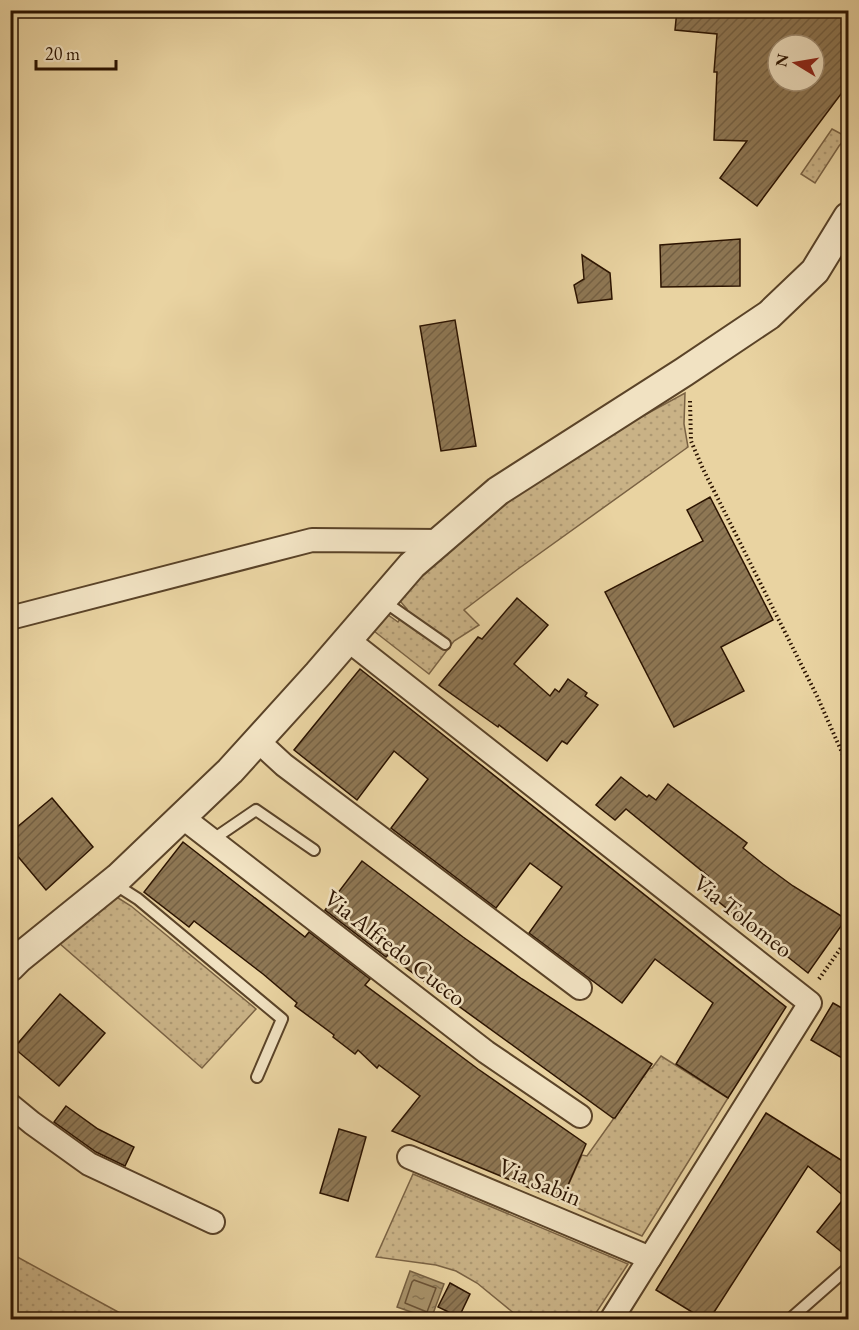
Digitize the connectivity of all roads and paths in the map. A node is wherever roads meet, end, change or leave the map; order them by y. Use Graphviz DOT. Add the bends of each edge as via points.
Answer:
graph roads {
  1 [pos="849,218"];
  2 [pos="694,365"];
  3 [pos="440,541"];
  4 [pos="382,600"];
  5 [pos="10,618"];
  6 [pos="348,640"];
  7 [pos="445,645"];
  8 [pos="258,741"];
  9 [pos="849,766"];
  10 [pos="182,817"];
  11 [pos="212,840"];
  12 [pos="314,850"];
  13 [pos="113,883"];
  14 [pos="849,938"];
  15 [pos="10,968"];
  16 [pos="580,988"];
  17 [pos="804,998"];
  18 [pos="257,1077"];
  19 [pos="10,1105"];
  20 [pos="580,1116"];
  21 [pos="409,1157"];
  22 [pos="213,1222"];
  23 [pos="650,1258"];
  24 [pos="849,1268"];
  25 [pos="611,1320"];
  26 [pos="789,1320"];
  1 -- 2 [label="street" via="815,271 769,315"];
  2 -- 3 [label="street" via="498,491"];
  2 -- 9 [label="path" via="691,441"];
  3 -- 4 [label="street" via="412,565"];
  3 -- 5 [label="street" via="312,540"];
  4 -- 6 [label="street"];
  4 -- 7 [label="lane"];
  6 -- 8 [label="street"];
  6 -- 17 [label="street, Via Tolomeo"];
  8 -- 10 [label="street"];
  8 -- 16 [label="street" via="284,765"];
  10 -- 11 [label="street, Via Alfredo Cucco"];
  10 -- 13 [label="street"];
  11 -- 12 [label="lane" via="256,810"];
  11 -- 20 [label="street, Via Alfredo Cucco" via="486,1052"];
  13 -- 15 [label="street"];
  13 -- 18 [label="lane" via="138,899 282,1019"];
  14 -- 17 [label="path"];
  17 -- 23 [label="street" via="810,1003"];
  19 -- 22 [label="street" via="89,1164"];
  21 -- 23 [label="street, Via Sabin"];
  23 -- 25 [label="street"];
  24 -- 26 [label="lane"];
}
